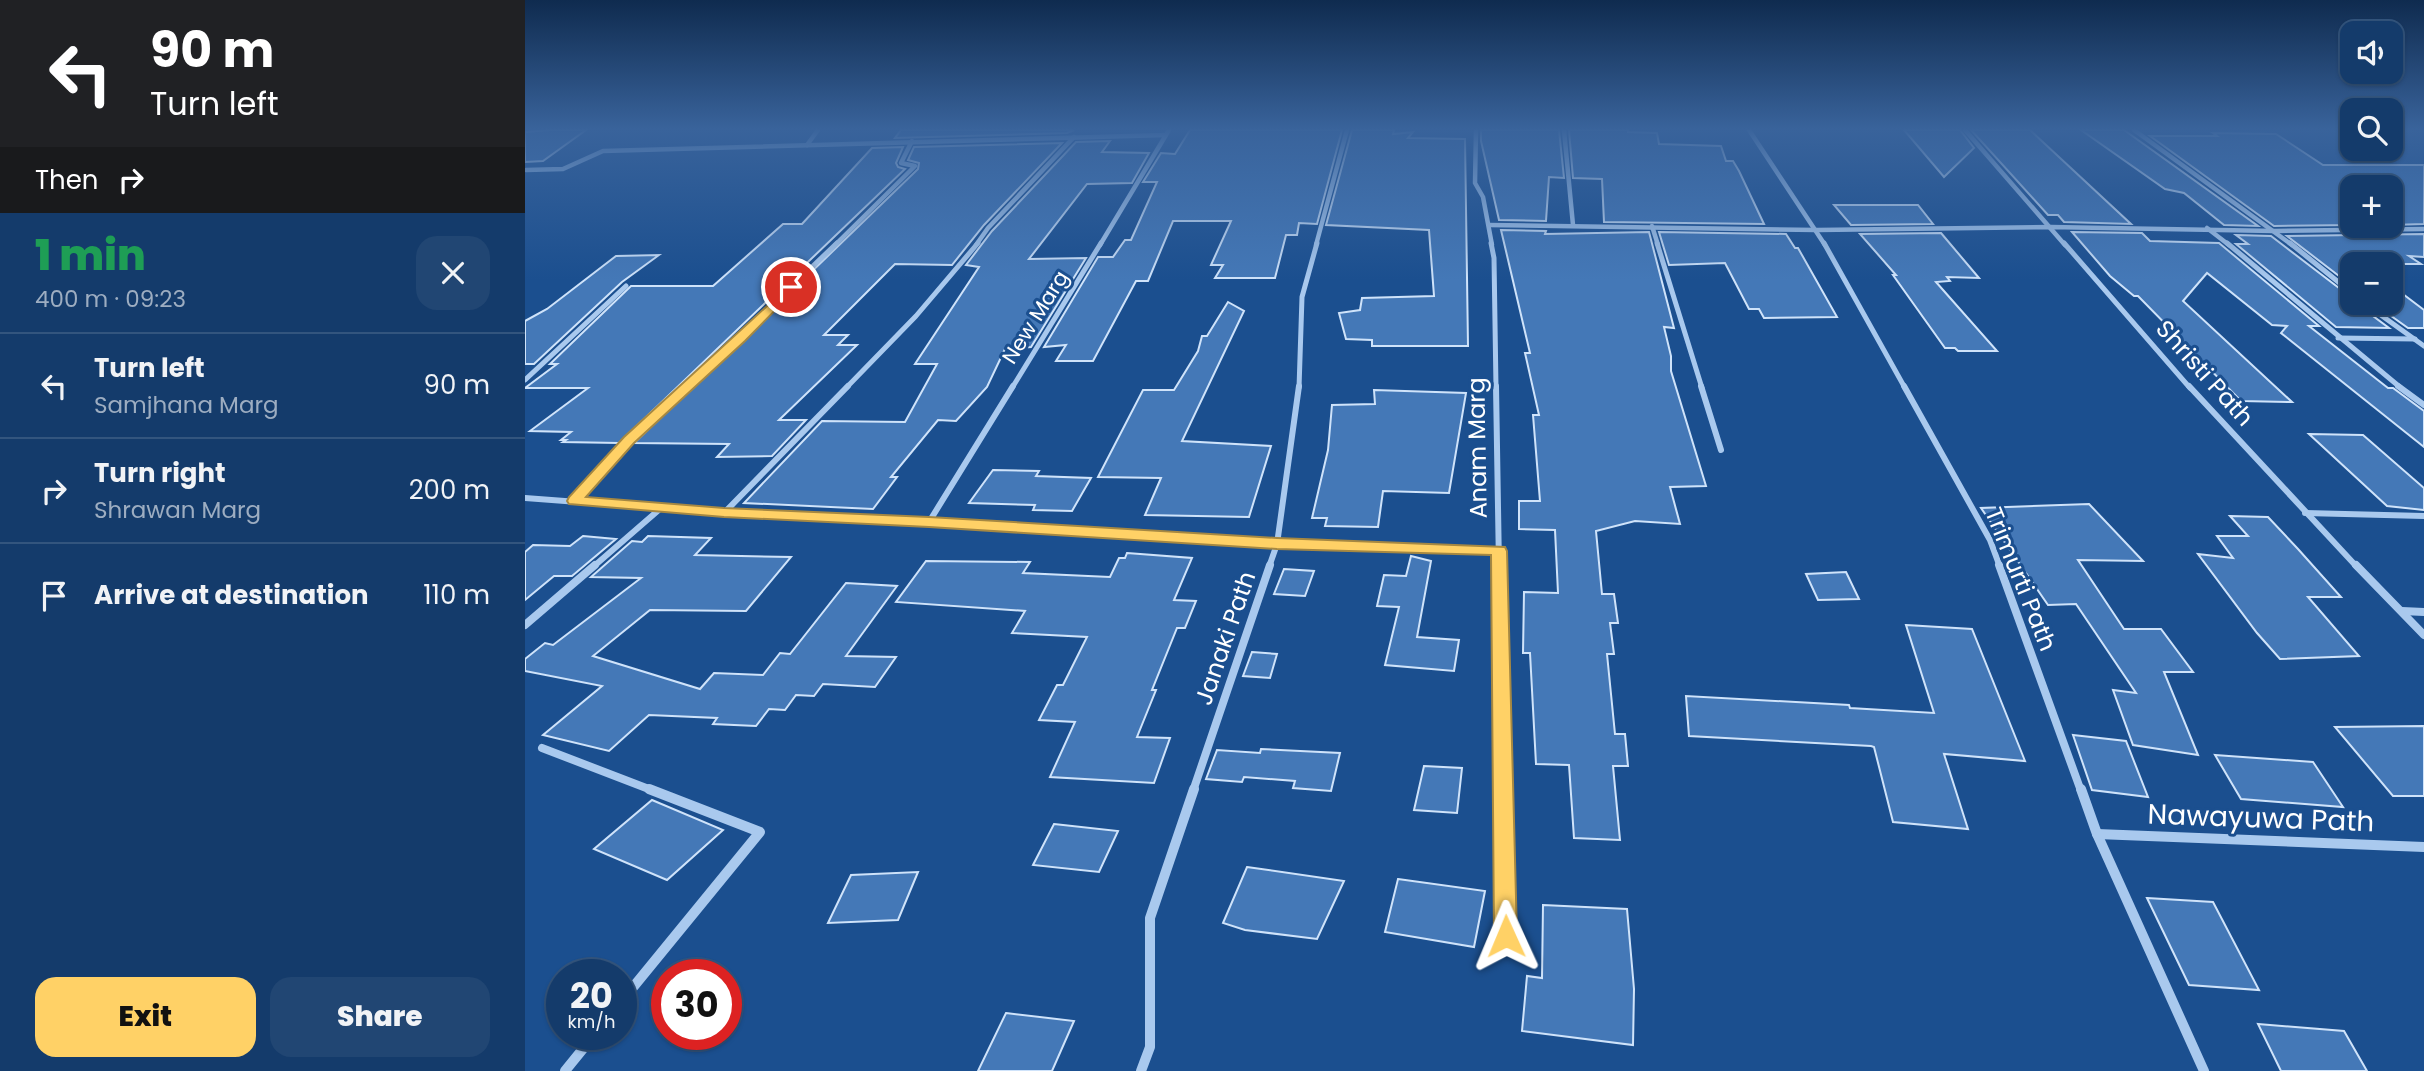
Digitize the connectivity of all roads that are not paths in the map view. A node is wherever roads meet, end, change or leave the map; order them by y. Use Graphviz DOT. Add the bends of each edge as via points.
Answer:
graph roads {
  1 [pos="901,180"];
  2 [pos="1034,180"];
  3 [pos="1140,180"];
  4 [pos="1333,180"];
  5 [pos="1475,180"];
  6 [pos="1569,180"];
  7 [pos="1783,180"];
  8 [pos="2009,180"];
  9 [pos="2204,180"];
  10 [pos="1489,225"];
  11 [pos="1573,225"];
  12 [pos="1652,226"];
  13 [pos="2050,227"];
  14 [pos="2206,228"];
  15 [pos="2424,229"];
  16 [pos="1817,230"];
  17 [pos="2275,230"];
  18 [pos="2340,283"];
  19 [pos="626,286"];
  20 [pos="2381,315"];
  21 [pos="2338,338"];
  22 [pos="2415,339"];
  23 [pos="2424,345"];
  24 [pos="525,380"];
  25 [pos="2424,405"];
  26 [pos="1721,450"];
  27 [pos="525,498"];
  28 [pos="575,501"];
  29 [pos="661,508"];
  30 [pos="724,513"];
  31 [pos="2305,513"];
  32 [pos="2424,516"];
  33 [pos="929,522"];
  34 [pos="1277,544"];
  35 [pos="1499,551"];
  36 [pos="2401,611"];
  37 [pos="2424,612"];
  38 [pos="525,625"];
  39 [pos="2424,635"];
  40 [pos="542,748"];
  41 [pos="2097,834"];
  42 [pos="2424,847"];
  43 [pos="1506,936"];
  44 [pos="637,982"];
  45 [pos="582,1050"];
  46 [pos="565,1071"];
  47 [pos="1141,1071"];
  48 [pos="2204,1071"];
  1 -- 28 [label="street" via="741,338 629,440"];
  2 -- 30 [label="street" via="916,316"];
  3 -- 33 [label="street, New Marg"];
  4 -- 34 [label="street, Janaki Path" via="1302,296 1299,396"];
  5 -- 10 [label="street, Anam Marg"];
  6 -- 11 [label="street"];
  7 -- 16 [label="street, Trimurti Path"];
  8 -- 13 [label="street, Shristi Path"];
  9 -- 17 [label="street"];
  10 -- 11 [label="street"];
  10 -- 35 [label="street, Anam Marg" via="1494,258"];
  11 -- 12 [label="street"];
  12 -- 16 [label="street"];
  12 -- 26 [label="street"];
  13 -- 14 [label="street"];
  13 -- 16 [label="street"];
  13 -- 31 [label="street, Shristi Path"];
  14 -- 17 [label="street"];
  14 -- 21 [label="street" via="2256,263"];
  15 -- 17 [label="street"];
  16 -- 41 [label="street, Trimurti Path" via="1990,540"];
  17 -- 18 [label="street"];
  19 -- 24 [label="street"];
  20 -- 22 [label="street"];
  21 -- 22 [label="street"];
  21 -- 25 [label="street"];
  22 -- 23 [label="street"];
  27 -- 28 [label="street"];
  28 -- 29 [label="street"];
  29 -- 30 [label="street"];
  29 -- 38 [label="street"];
  30 -- 33 [label="street"];
  31 -- 32 [label="street"];
  31 -- 36 [label="street, Shristi Path"];
  33 -- 34 [label="street"];
  34 -- 35 [label="street"];
  34 -- 47 [label="street, Janaki Path" via="1150,918 1150,1047"];
  35 -- 43 [label="street, Anam Marg"];
  36 -- 37 [label="street"];
  36 -- 39 [label="street, Shristi Path"];
  40 -- 44 [label="street" via="760,832"];
  41 -- 42 [label="street, Nawayuwa Path"];
  41 -- 48 [label="street, Trimurti Path"];
  45 -- 46 [label="street"];
}
